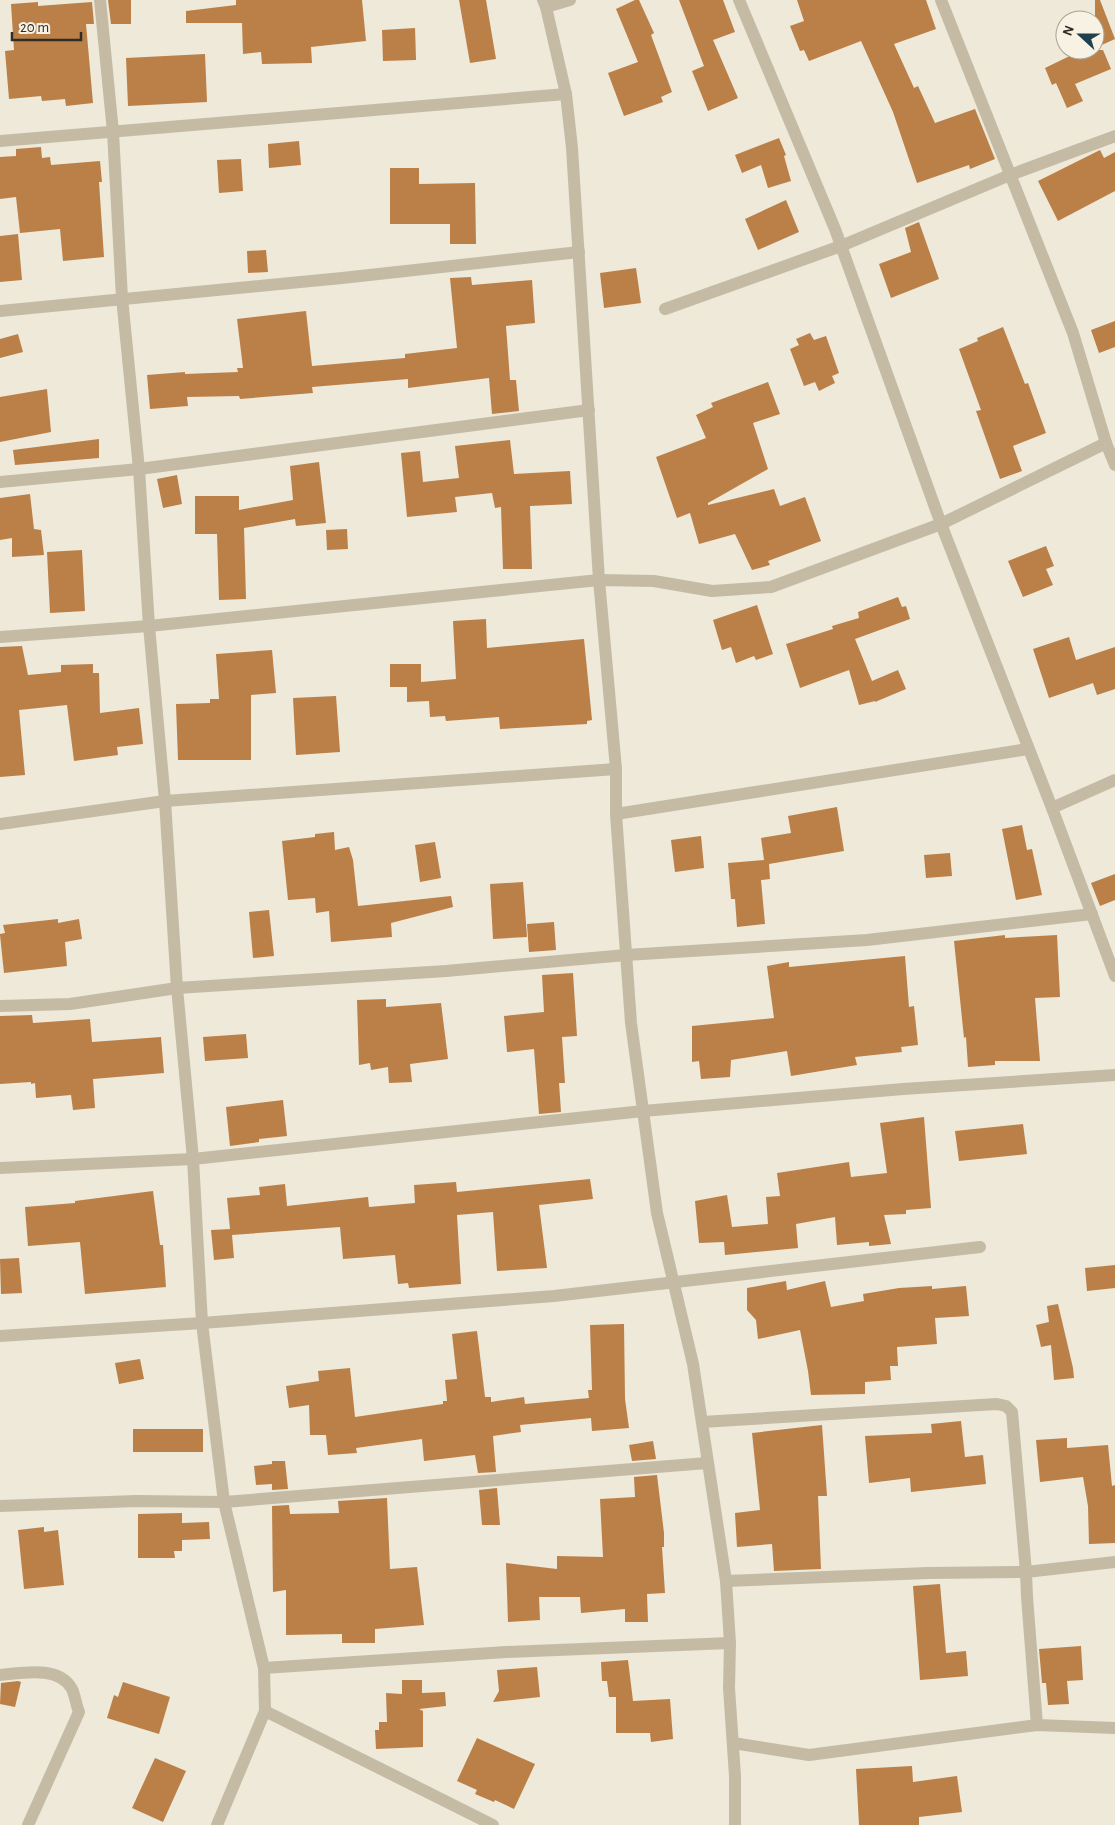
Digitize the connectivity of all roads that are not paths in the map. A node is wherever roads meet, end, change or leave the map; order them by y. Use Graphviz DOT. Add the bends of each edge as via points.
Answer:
graph roads {
  1 [pos="100,0"];
  2 [pos="570,0"];
  3 [pos="739,0"];
  4 [pos="941,0"];
  5 [pos="544,3"];
  6 [pos="566,94"];
  7 [pos="112,132"];
  8 [pos="1115,136"];
  9 [pos="0,141"];
  10 [pos="1010,175"];
  11 [pos="841,246"];
  12 [pos="579,252"];
  13 [pos="122,298"];
  14 [pos="665,309"];
  15 [pos="0,311"];
  16 [pos="589,410"];
  17 [pos="1106,443"];
  18 [pos="1115,465"];
  19 [pos="139,468"];
  20 [pos="0,482"];
  21 [pos="941,524"];
  22 [pos="599,580"];
  23 [pos="148,626"];
  24 [pos="0,637"];
  25 [pos="1028,749"];
  26 [pos="616,769"];
  27 [pos="1115,780"];
  28 [pos="165,801"];
  29 [pos="1052,808"];
  30 [pos="616,814"];
  31 [pos="0,824"];
  32 [pos="1092,914"];
  33 [pos="626,955"];
  34 [pos="1115,976"];
  35 [pos="177,988"];
  36 [pos="0,1006"];
  37 [pos="1115,1075"];
  38 [pos="644,1110"];
  39 [pos="194,1159"];
  40 [pos="0,1168"];
  41 [pos="980,1247"];
  42 [pos="673,1282"];
  43 [pos="202,1324"];
  44 [pos="0,1336"];
  45 [pos="702,1422"];
  46 [pos="707,1463"];
  47 [pos="224,1502"];
  48 [pos="0,1506"];
  49 [pos="1115,1562"];
  50 [pos="1026,1572"];
  51 [pos="726,1581"];
  52 [pos="730,1643"];
  53 [pos="264,1668"];
  54 [pos="0,1675"];
  55 [pos="266,1711"];
  56 [pos="1037,1725"];
  57 [pos="1115,1728"];
  58 [pos="733,1743"];
  59 [pos="28,1825"];
  60 [pos="217,1825"];
  61 [pos="493,1825"];
  62 [pos="735,1825"];
  1 -- 7 [label="street"];
  2 -- 5 [label="street"];
  3 -- 11 [label="street"];
  4 -- 10 [label="street"];
  5 -- 6 [label="street"];
  6 -- 7 [label="street"];
  6 -- 12 [label="street"];
  7 -- 9 [label="street"];
  7 -- 13 [label="street"];
  8 -- 10 [label="street"];
  10 -- 11 [label="street"];
  10 -- 17 [label="street" via="1073,333"];
  11 -- 14 [label="street"];
  11 -- 21 [label="street"];
  12 -- 13 [label="street"];
  12 -- 16 [label="street"];
  13 -- 15 [label="street"];
  13 -- 19 [label="street"];
  16 -- 19 [label="street"];
  16 -- 22 [label="street"];
  17 -- 18 [label="street"];
  17 -- 21 [label="street"];
  19 -- 20 [label="street"];
  19 -- 23 [label="street"];
  21 -- 22 [label="street" via="771,587 712,591 654,581"];
  21 -- 25 [label="street"];
  22 -- 23 [label="street"];
  22 -- 26 [label="street"];
  23 -- 24 [label="street"];
  23 -- 28 [label="street"];
  25 -- 29 [label="street"];
  25 -- 30 [label="street"];
  26 -- 28 [label="street"];
  26 -- 30 [label="street"];
  27 -- 29 [label="street"];
  28 -- 31 [label="street"];
  28 -- 35 [label="street"];
  29 -- 32 [label="street"];
  30 -- 33 [label="street"];
  32 -- 33 [label="street" via="867,940"];
  32 -- 34 [label="street"];
  33 -- 35 [label="street" via="446,971"];
  33 -- 38 [label="street" via="631,1023"];
  35 -- 36 [label="street" via="70,1004"];
  35 -- 39 [label="street"];
  37 -- 38 [label="street" via="903,1088"];
  38 -- 39 [label="street"];
  38 -- 42 [label="street" via="657,1213"];
  39 -- 40 [label="street"];
  39 -- 43 [label="street"];
  41 -- 42 [label="street"];
  42 -- 43 [label="street" via="554,1296"];
  42 -- 45 [label="street" via="694,1364"];
  43 -- 44 [label="street"];
  43 -- 47 [label="street"];
  45 -- 46 [label="street"];
  45 -- 50 [label="street" via="1006,1406 1012,1412"];
  46 -- 47 [label="street"];
  46 -- 51 [label="street"];
  47 -- 48 [label="street" via="136,1501"];
  47 -- 53 [label="street"];
  49 -- 50 [label="street"];
  50 -- 51 [label="street"];
  50 -- 56 [label="street"];
  51 -- 52 [label="street"];
  52 -- 53 [label="street" via="506,1652"];
  52 -- 58 [label="street"];
  53 -- 55 [label="street"];
  54 -- 59 [label="street" via="38,1672 56,1675 72,1688 78,1712"];
  55 -- 60 [label="street"];
  55 -- 61 [label="street"];
  56 -- 57 [label="street"];
  56 -- 58 [label="street" via="809,1755"];
  58 -- 62 [label="street"];
}
